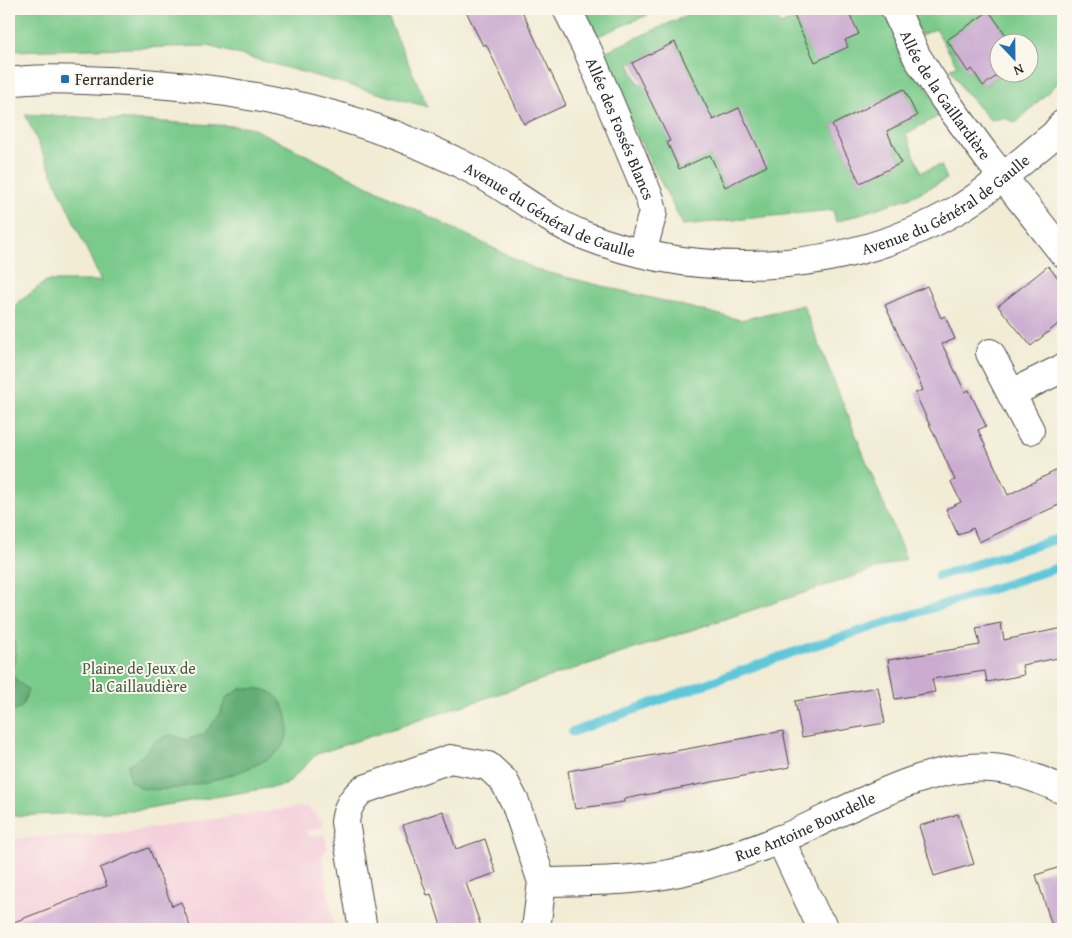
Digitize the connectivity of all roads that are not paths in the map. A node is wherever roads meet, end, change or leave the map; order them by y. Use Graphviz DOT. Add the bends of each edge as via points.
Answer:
graph roads {
  1 [pos="567,9"];
  2 [pos="895,9"];
  3 [pos="9,82"];
  4 [pos="1063,124"];
  5 [pos="1002,176"];
  6 [pos="642,252"];
  7 [pos="1063,253"];
  8 [pos="990,353"];
  9 [pos="1063,368"];
  10 [pos="1012,393"];
  11 [pos="1030,430"];
  12 [pos="1063,790"];
  13 [pos="780,839"];
  14 [pos="542,882"];
  15 [pos="363,929"];
  16 [pos="536,929"];
  17 [pos="825,929"];
  1 -- 6 [label="street, Allée des Fossés Blancs" via="650,199 653,212"];
  2 -- 5 [label="street, Allée de la Gaillardière" via="917,57"];
  3 -- 6 [label="street, Avenue du Général de Gaulle" via="65,79 148,82 217,90 303,106 385,132 477,172 579,234"];
  4 -- 5 [label="street, Avenue du Général de Gaulle" via="1054,135"];
  5 -- 6 [label="street, Avenue du Général de Gaulle" via="958,210 910,233 850,253 796,262 733,265 687,262"];
  5 -- 7 [label="street, Allée de la Gaillardière"];
  8 -- 10 [label="street"];
  9 -- 10 [label="street"];
  10 -- 11 [label="street"];
  12 -- 13 [label="street, Rue Antoine Bourdelle" via="1031,775 990,767 949,771 909,782"];
  13 -- 14 [label="street, Rue Antoine Bourdelle" via="663,876"];
  13 -- 17 [label="street"];
  14 -- 15 [label="street" via="515,802 504,781 488,766 450,759 362,790 346,810 345,822"];
  14 -- 16 [label="street"];
}
